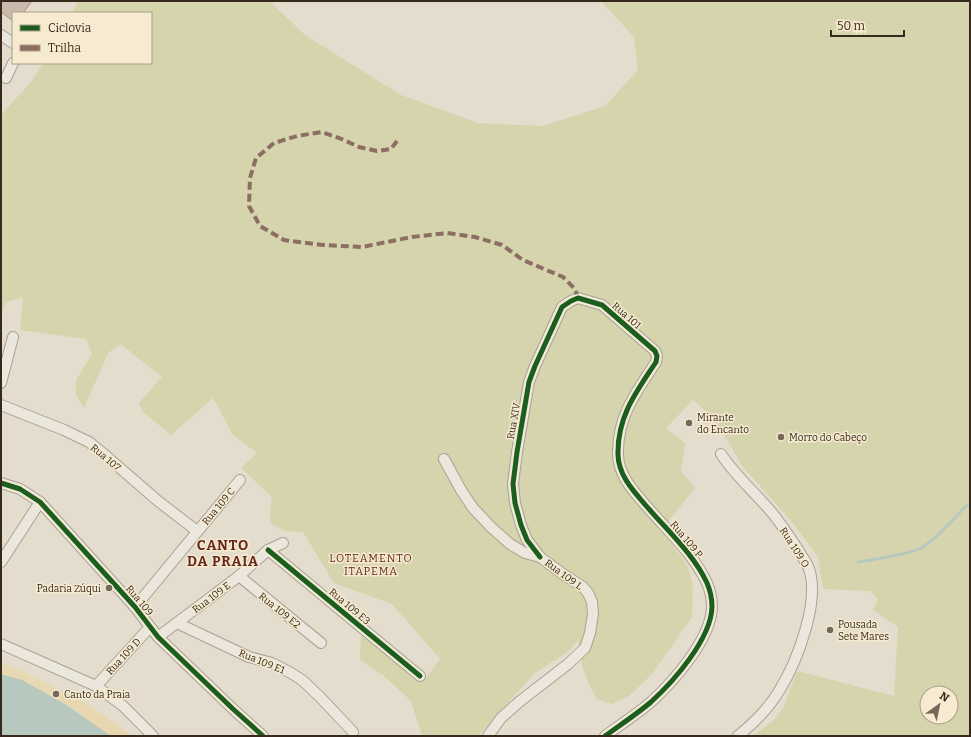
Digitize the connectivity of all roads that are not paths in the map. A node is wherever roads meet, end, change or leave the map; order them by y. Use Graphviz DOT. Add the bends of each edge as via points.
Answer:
graph roads {
  1 [pos="1,35"];
  2 [pos="12,42"];
  3 [pos="13,64"];
  4 [pos="6,78"];
  5 [pos="578,298"];
  6 [pos="13,337"];
  7 [pos="657,356"];
  8 [pos="1,383"];
  9 [pos="1,405"];
  10 [pos="721,454"];
  11 [pos="444,459"];
  12 [pos="240,480"];
  13 [pos="1,483"];
  14 [pos="40,502"];
  15 [pos="197,531"];
  16 [pos="283,543"];
  17 [pos="268,550"];
  18 [pos="540,557"];
  19 [pos="1,562"];
  20 [pos="239,576"];
  21 [pos="135,606"];
  22 [pos="177,624"];
  23 [pos="150,627"];
  24 [pos="158,637"];
  25 [pos="321,643"];
  26 [pos="1,644"];
  27 [pos="420,676"];
  28 [pos="96,686"];
  29 [pos="353,732"];
  30 [pos="153,736"];
  31 [pos="263,736"];
  32 [pos="488,736"];
  33 [pos="605,736"];
  34 [pos="738,736"];
  1 -- 2 [label="street"];
  3 -- 4 [label="street"];
  5 -- 7 [label="street, Rua 101" via="602,305 655,351"];
  5 -- 18 [label="street, Rua XIV" via="562,307 535,366 529,382 517,452 513,484 515,503 527,540"];
  6 -- 8 [label="street"];
  7 -- 33 [label="street, Rua 109 P" via="656,362 626,410 621,426 619,464 635,493 696,564 707,584 712,606 700,642 677,675 650,702"];
  9 -- 15 [label="street, Rua 107" via="89,442"];
  10 -- 34 [label="street, Rua 109 O" via="728,466 769,509 782,527 807,564 812,583 806,629 786,679 770,704"];
  11 -- 18 [label="street, Rua 109 L" via="473,508 492,528 515,547"];
  12 -- 15 [label="street, Rua 109 C"];
  13 -- 14 [label="street, Rua 109" via="20,489"];
  14 -- 19 [label="street"];
  14 -- 21 [label="street, Rua 109"];
  15 -- 21 [label="street, Rua 109 C"];
  16 -- 17 [label="street, Rua 109 E"];
  17 -- 20 [label="street, Rua 109 E"];
  17 -- 27 [label="street, Rua 109 E3"];
  18 -- 32 [label="street, Rua 109 L" via="583,587 588,594 593,614 590,633 585,648 518,702 501,718"];
  20 -- 22 [label="street, Rua 109 E"];
  20 -- 25 [label="street, Rua 109 E2"];
  21 -- 23 [label="street, Rua 109"];
  22 -- 24 [label="street, Rua 109 E"];
  22 -- 29 [label="street, Rua 109 E1" via="292,673 320,697"];
  23 -- 24 [label="street, Rua 109"];
  23 -- 28 [label="street, Rua 109 D"];
  24 -- 31 [label="street, Rua 109"];
  26 -- 28 [label="street"];
  28 -- 30 [label="street" via="123,706"];
}
